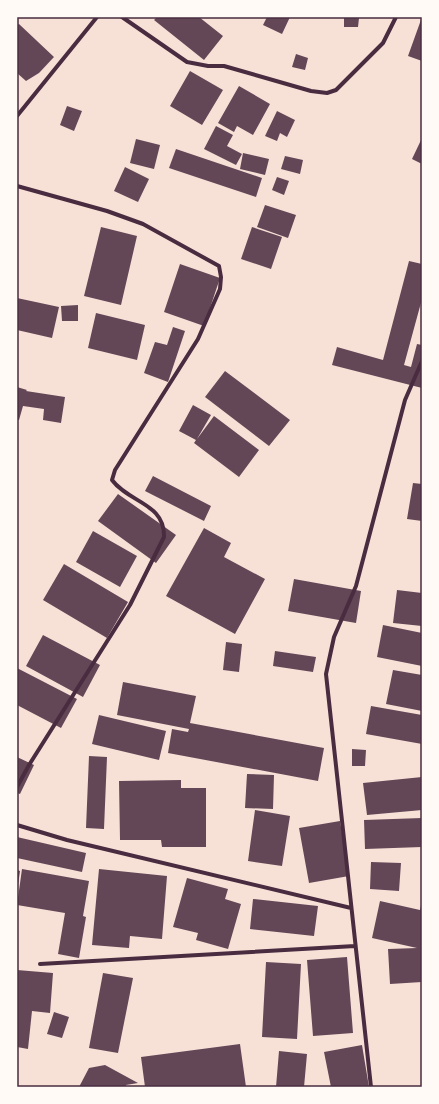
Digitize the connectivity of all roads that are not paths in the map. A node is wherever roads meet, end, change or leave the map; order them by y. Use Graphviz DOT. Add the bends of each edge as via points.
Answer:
graph roads {
  1 [pos="97,17"];
  2 [pos="122,17"];
  3 [pos="396,17"];
  4 [pos="17,116"];
  5 [pos="17,186"];
  6 [pos="422,361"];
  7 [pos="17,786"];
  8 [pos="17,825"];
  9 [pos="351,908"];
  10 [pos="355,946"];
  11 [pos="40,964"];
  12 [pos="371,1087"];
  1 -- 4 [label="street"];
  2 -- 3 [label="street" via="187,62 224,66 311,91 327,93 336,90 383,43"];
  5 -- 7 [label="street" via="108,211 143,224 219,266 221,277 220,289 198,339 115,470 112,480 121,490 154,511 164,526 164,537 130,605"];
  6 -- 9 [label="street" via="405,400 356,586 334,637 326,674"];
  8 -- 9 [label="street" via="67,840"];
  9 -- 10 [label="street"];
  10 -- 11 [label="street"];
  10 -- 12 [label="street"];
}
